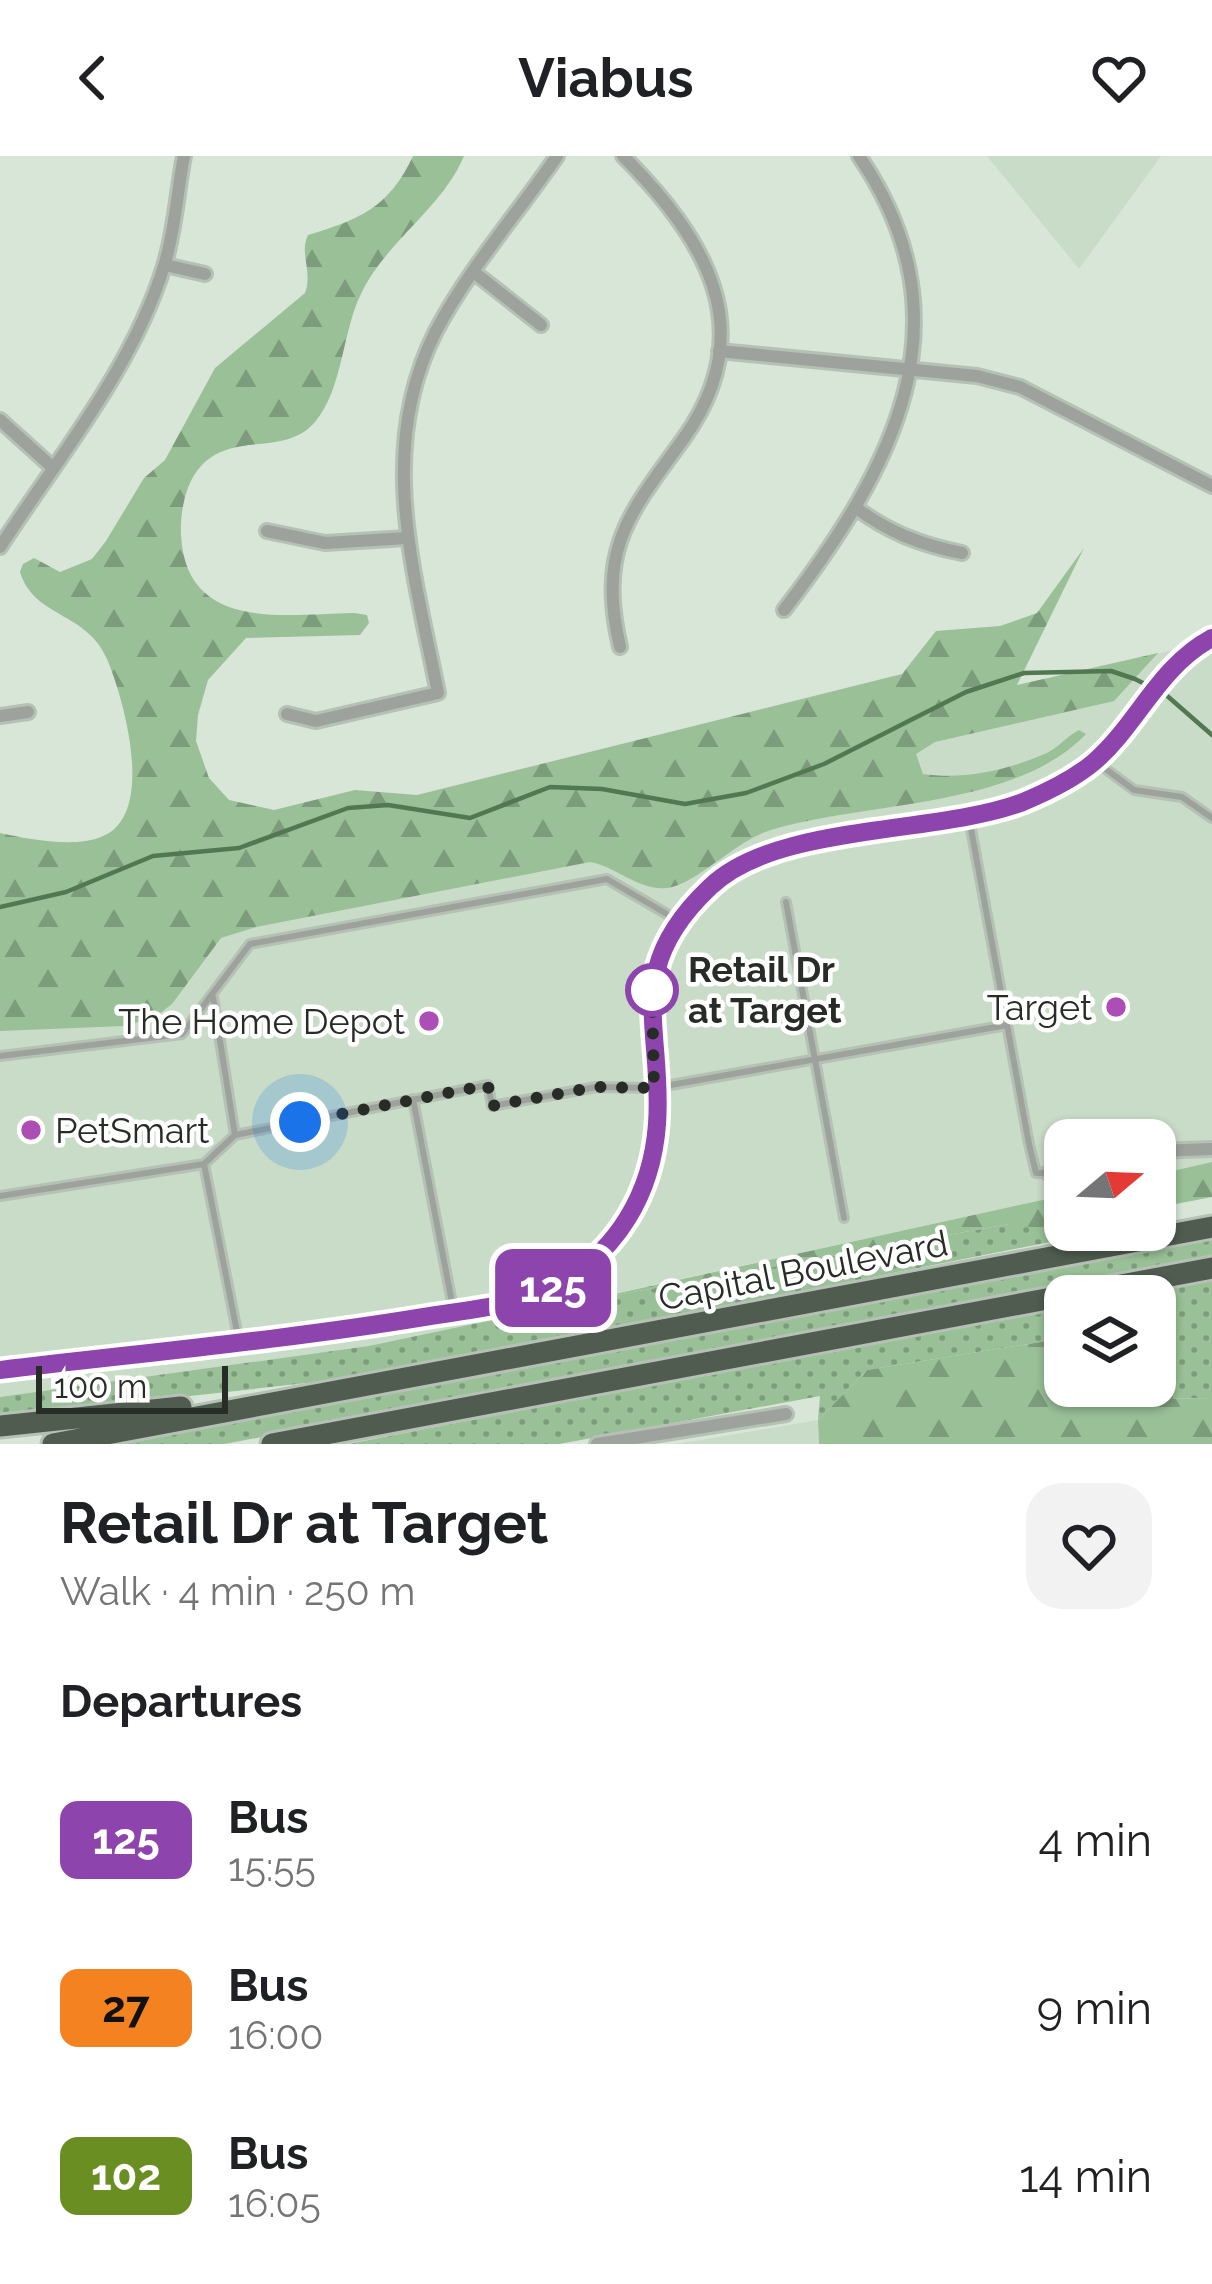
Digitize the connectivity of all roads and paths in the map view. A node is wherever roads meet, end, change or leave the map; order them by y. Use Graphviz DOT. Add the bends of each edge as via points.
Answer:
graph roads {
  1 [pos="184,156"];
  2 [pos="557,156"];
  3 [pos="623,156"];
  4 [pos="859,156"];
  5 [pos="165,265"];
  6 [pos="475,273"];
  7 [pos="205,274"];
  8 [pos="541,325"];
  9 [pos="719,351"];
  10 [pos="914,369"];
  11 [pos="0,420"];
  12 [pos="52,467"];
  13 [pos="1212,486"];
  14 [pos="855,507"];
  15 [pos="267,531"];
  16 [pos="407,538"];
  17 [pos="0,547"];
  18 [pos="962,553"];
  19 [pos="784,610"];
  20 [pos="1212,638"];
  21 [pos="620,647"];
  22 [pos="28,712"];
  23 [pos="287,714"];
  24 [pos="0,716"];
  25 [pos="1095,761"];
  26 [pos="969,814"];
  27 [pos="1212,818"];
  28 [pos="786,902"];
  29 [pos="680,922"];
  30 [pos="212,994"];
  31 [pos="1007,1024"];
  32 [pos="0,1056"];
  33 [pos="813,1060"];
  34 [pos="654,1088"];
  35 [pos="413,1099"];
  36 [pos="235,1136"];
  37 [pos="1212,1149"];
  38 [pos="1176,1150"];
  39 [pos="204,1164"];
  40 [pos="1044,1173"];
  41 [pos="0,1196"];
  42 [pos="844,1219"];
  43 [pos="1212,1227"];
  44 [pos="1212,1268"];
  45 [pos="454,1312"];
  46 [pos="239,1342"];
  47 [pos="0,1370"];
  48 [pos="331,1391"];
  49 [pos="786,1414"];
  50 [pos="0,1426"];
  51 [pos="678,1437"];
  52 [pos="52,1444"];
  53 [pos="272,1444"];
  54 [pos="597,1444"];
  1 -- 5 [label="street"];
  2 -- 6 [label="street"];
  3 -- 9 [label="street" via="698,244 716,296"];
  4 -- 10 [label="street" via="906,247"];
  5 -- 7 [label="street"];
  5 -- 12 [label="street" via="117,367"];
  6 -- 8 [label="street"];
  6 -- 16 [label="street" via="439,325 410,400 401,460"];
  9 -- 10 [label="street"];
  9 -- 21 [label="street" via="686,436 628,518 613,586"];
  10 -- 13 [label="street" via="1020,387"];
  10 -- 14 [label="street" via="889,447"];
  11 -- 12 [label="street"];
  12 -- 17 [label="street"];
  14 -- 18 [label="street" via="896,533"];
  14 -- 19 [label="street"];
  15 -- 16 [label="street" via="325,543"];
  16 -- 23 [label="street" via="438,692 316,721"];
  20 -- 25 [label="street" via="1164,675"];
  22 -- 24 [label="street"];
  25 -- 26 [label="street" via="1019,803"];
  25 -- 27 [label="lane" via="1134,790 1182,796"];
  26 -- 29 [label="street" via="782,850 712,884"];
  26 -- 31 [label="lane"];
  28 -- 33 [label="lane"];
  29 -- 30 [label="lane" via="607,879 250,944"];
  29 -- 34 [label="street" via="650,996"];
  30 -- 32 [label="lane" via="182,1034"];
  30 -- 36 [label="lane"];
  31 -- 33 [label="lane"];
  31 -- 40 [label="lane" via="1036,1173"];
  33 -- 34 [label="lane"];
  33 -- 42 [label="lane"];
  34 -- 35 [label="lane" via="596,1087 491,1106 488,1085"];
  34 -- 45 [label="street" via="648,1180 601,1254 551,1289"];
  35 -- 36 [label="lane"];
  35 -- 45 [label="lane"];
  36 -- 39 [label="lane"];
  37 -- 38 [label="street"];
  39 -- 41 [label="lane"];
  39 -- 46 [label="lane"];
  43 -- 48 [label="highway, Capital Boulevard"];
  44 -- 53 [label="highway, Capital Boulevard"];
  45 -- 46 [label="street"];
  46 -- 47 [label="street"];
  48 -- 50 [label="highway"];
  48 -- 52 [label="highway, Capital Boulevard"];
  49 -- 51 [label="street"];
  51 -- 54 [label="street"];
}
